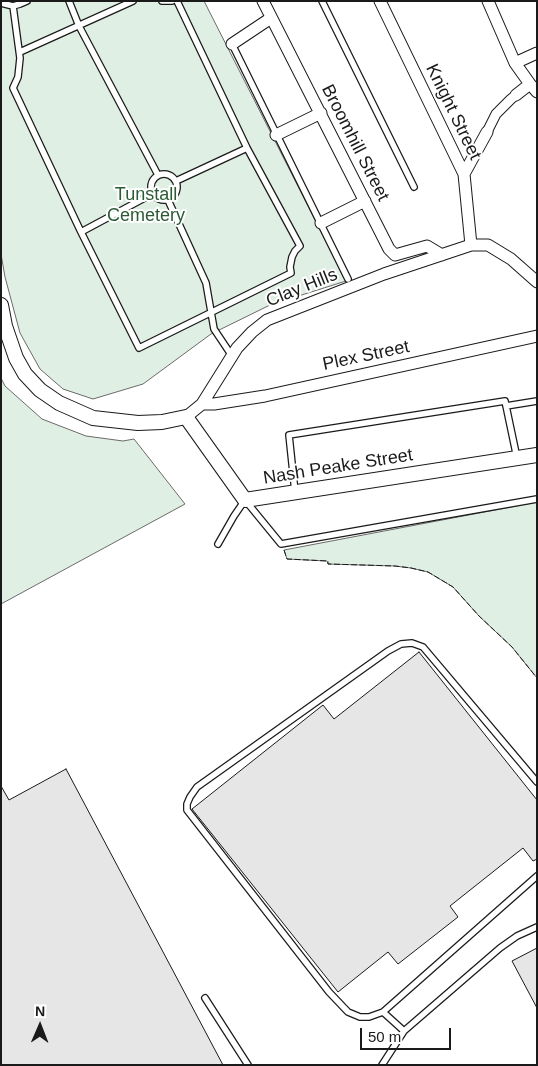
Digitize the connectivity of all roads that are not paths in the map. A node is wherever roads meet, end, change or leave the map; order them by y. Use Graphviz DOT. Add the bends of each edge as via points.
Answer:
graph roads {
  1 [pos="27,1"];
  2 [pos="69,1"];
  3 [pos="132,1"];
  4 [pos="162,1"];
  5 [pos="172,1"];
  6 [pos="177,1"];
  7 [pos="263,1"];
  8 [pos="322,1"];
  9 [pos="380,1"];
  10 [pos="488,1"];
  11 [pos="1,3"];
  12 [pos="13,6"];
  13 [pos="271,18"];
  14 [pos="79,26"];
  15 [pos="232,44"];
  16 [pos="20,52"];
  17 [pos="537,53"];
  18 [pos="515,63"];
  19 [pos="533,88"];
  20 [pos="516,95"];
  21 [pos="320,113"];
  22 [pos="486,132"];
  23 [pos="276,135"];
  24 [pos="247,148"];
  25 [pos="464,174"];
  26 [pos="158,175"];
  27 [pos="176,181"];
  28 [pos="414,187"];
  29 [pos="152,194"];
  30 [pos="168,200"];
  31 [pos="365,201"];
  32 [pos="321,223"];
  33 [pos="81,232"];
  34 [pos="471,245"];
  35 [pos="442,255"];
  36 [pos="348,279"];
  37 [pos="537,282"];
  38 [pos="1,305"];
  39 [pos="211,313"];
  40 [pos="537,336"];
  41 [pos="232,356"];
  42 [pos="537,401"];
  43 [pos="202,404"];
  44 [pos="506,406"];
  45 [pos="186,418"];
  46 [pos="537,455"];
  47 [pos="517,458"];
  48 [pos="295,492"];
  49 [pos="537,499"];
  50 [pos="245,500"];
  51 [pos="218,544"];
  52 [pos="537,782"];
  53 [pos="537,876"];
  54 [pos="537,927"];
  55 [pos="205,998"];
  56 [pos="383,1012"];
  57 [pos="404,1031"];
  58 [pos="248,1065"];
  59 [pos="382,1065"];
  1 -- 12 [label="lane"];
  2 -- 14 [label="lane"];
  3 -- 14 [label="lane"];
  4 -- 5 [label="lane"];
  6 -- 24 [label="lane"];
  7 -- 13 [label="street, Broomhill Street"];
  8 -- 28 [label="lane"];
  9 -- 25 [label="street, Knight Street"];
  10 -- 18 [label="street"];
  11 -- 12 [label="lane"];
  12 -- 16 [label="lane"];
  13 -- 15 [label="street"];
  13 -- 21 [label="street, Broomhill Street"];
  14 -- 16 [label="lane"];
  14 -- 26 [label="lane"];
  15 -- 23 [label="lane"];
  16 -- 33 [label="lane" via="18,77 13,88"];
  17 -- 18 [label="street"];
  18 -- 19 [label="street"];
  19 -- 20 [label="street"];
  20 -- 22 [label="street" via="496,114"];
  21 -- 23 [label="street"];
  21 -- 31 [label="street, Broomhill Street"];
  22 -- 25 [label="street"];
  23 -- 32 [label="lane"];
  24 -- 27 [label="lane"];
  24 -- 39 [label="lane" via="300,246 292,258 291,273"];
  25 -- 34 [label="street, Knight Street"];
  26 -- 27 [label="lane" via="168,174"];
  26 -- 29 [label="lane" via="151,182"];
  27 -- 30 [label="lane" via="177,190"];
  29 -- 30 [label="lane" via="159,200"];
  29 -- 33 [label="lane"];
  30 -- 39 [label="lane" via="206,283"];
  31 -- 32 [label="street"];
  31 -- 35 [label="street, Broomhill Street" via="395,255 427,246"];
  32 -- 36 [label="lane"];
  33 -- 39 [label="lane" via="139,348"];
  34 -- 35 [label="street, Clay Hills"];
  34 -- 37 [label="street" via="488,245 511,259"];
  35 -- 41 [label="street, Clay Hills" via="267,320"];
  38 -- 45 [label="street" via="16,358 25,374 59,403 93,418 138,423"];
  39 -- 41 [label="lane" via="214,329"];
  40 -- 43 [label="street, Plex Street" via="265,396"];
  41 -- 43 [label="street, Clay Hills"];
  42 -- 44 [label="lane"];
  43 -- 45 [label="street, Clay Hills"];
  44 -- 47 [label="lane"];
  44 -- 48 [label="lane" via="505,400 289,435"];
  45 -- 50 [label="street, Nash Peake Street"];
  46 -- 47 [label="street, Nash Peake Street"];
  47 -- 48 [label="street, Nash Peake Street"];
  48 -- 50 [label="street, Nash Peake Street"];
  49 -- 50 [label="lane" via="281,544"];
  50 -- 51 [label="lane"];
  52 -- 56 [label="lane" via="423,647 412,643 401,644 388,651 197,787 190,797 187,804 190,815 329,992 348,1012 360,1017"];
  53 -- 56 [label="lane"];
  54 -- 57 [label="lane" via="500,948"];
  55 -- 58 [label="lane"];
  56 -- 57 [label="lane"];
  57 -- 59 [label="lane"];
}
